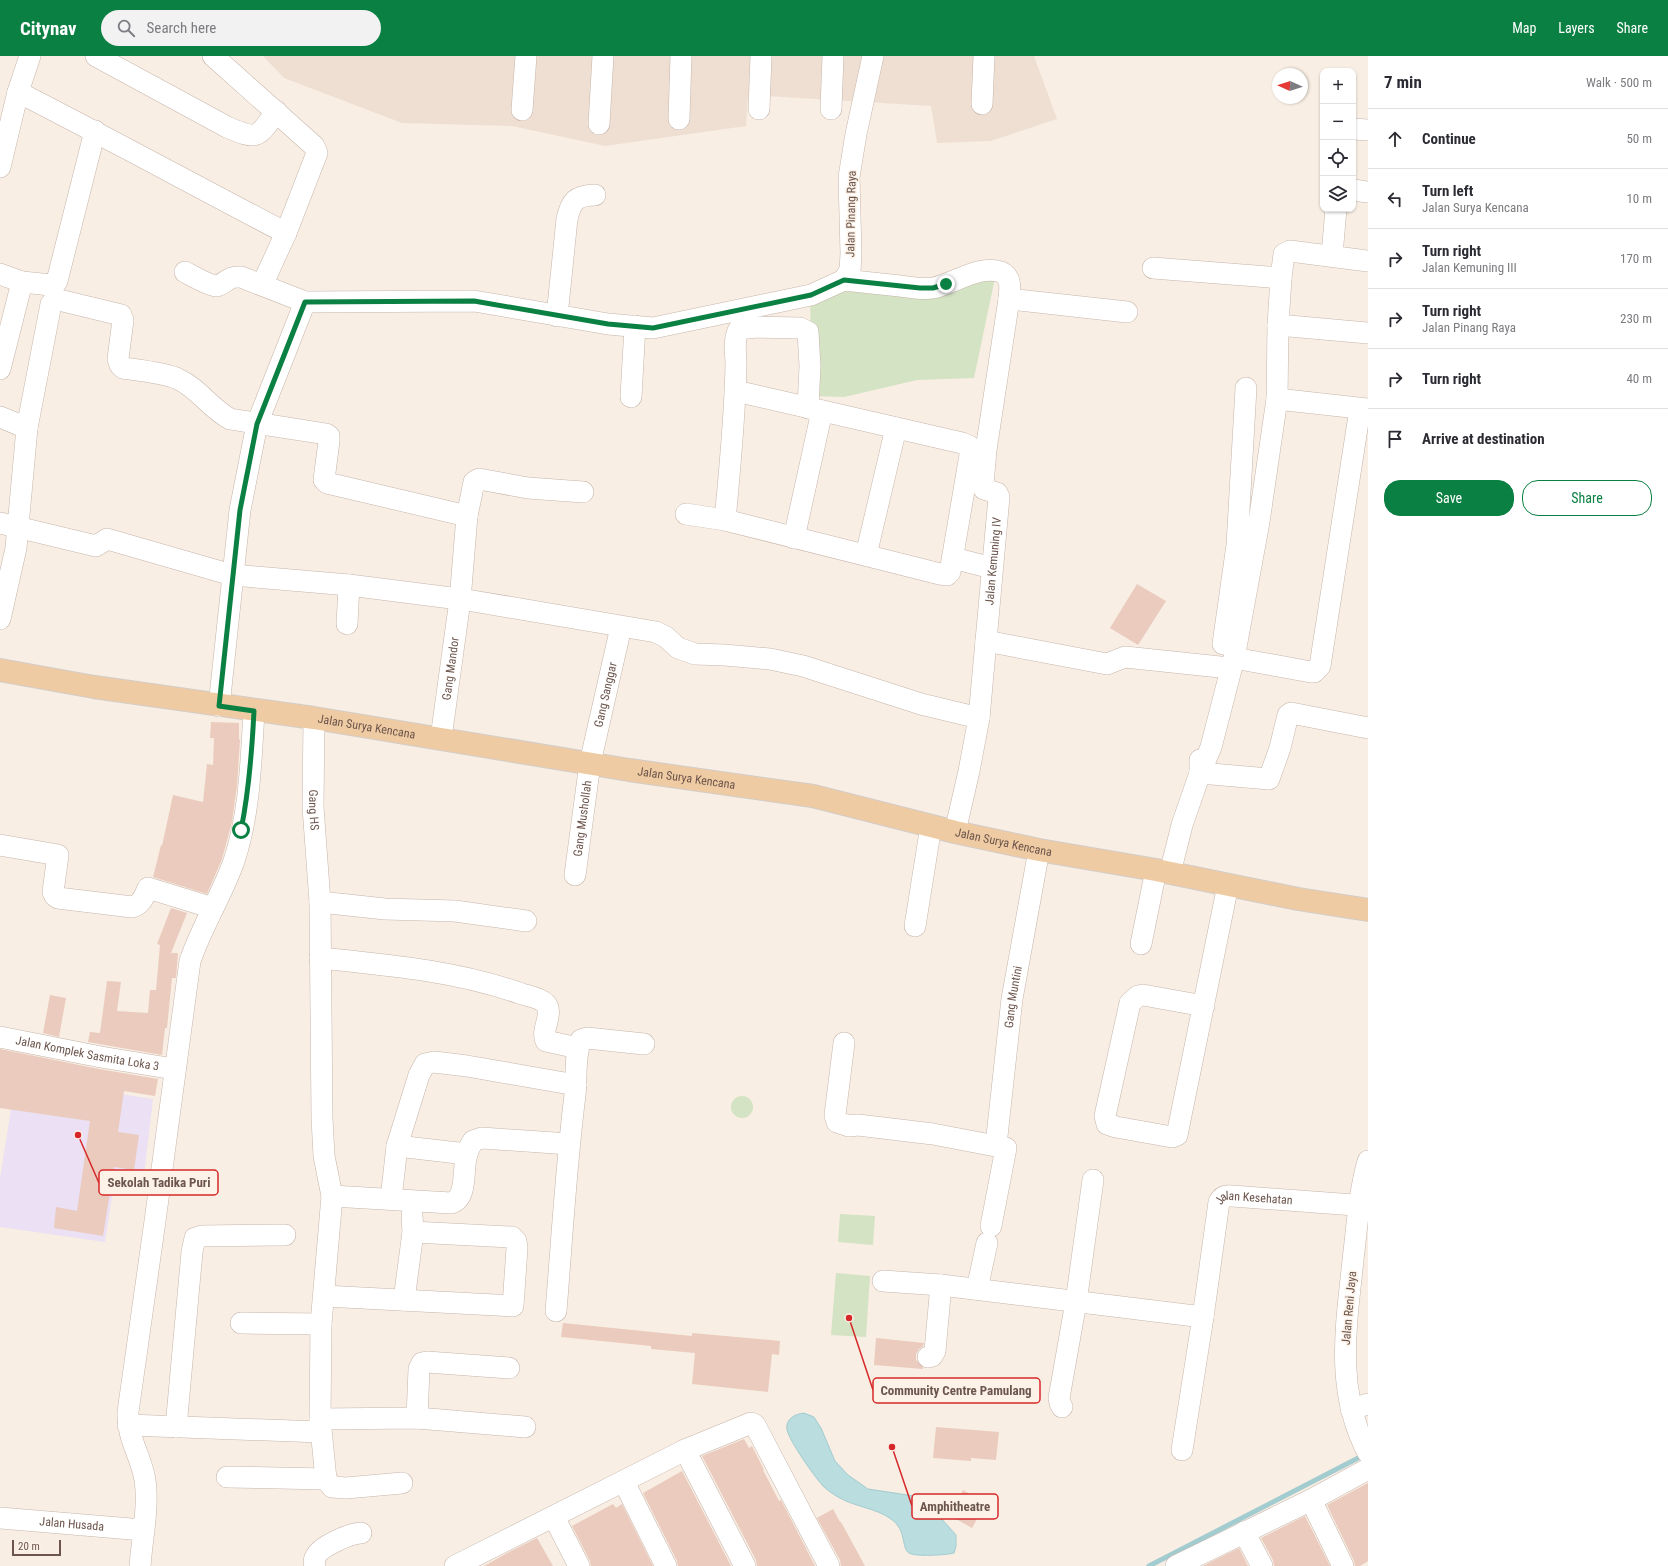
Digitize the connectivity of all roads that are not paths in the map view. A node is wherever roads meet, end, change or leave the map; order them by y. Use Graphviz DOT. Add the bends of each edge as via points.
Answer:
graph roads {
  1 [pos="30,56"];
  2 [pos="96,56"];
  3 [pos="213,56"];
  4 [pos="526,56"];
  5 [pos="603,56"];
  6 [pos="681,56"];
  7 [pos="761,56"];
  8 [pos="833,56"];
  9 [pos="873,56"];
  10 [pos="984,56"];
  11 [pos="18,92"];
  12 [pos="982,104"];
  13 [pos="759,109"];
  14 [pos="831,109"];
  15 [pos="522,110"];
  16 [pos="276,111"];
  17 [pos="679,119"];
  18 [pos="599,124"];
  19 [pos="1356,129"];
  20 [pos="1368,130"];
  21 [pos="95,131"];
  22 [pos="0,168"];
  23 [pos="1356,190"];
  24 [pos="1368,192"];
  25 [pos="595,195"];
  26 [pos="1336,212"];
  27 [pos="286,233"];
  28 [pos="1332,255"];
  29 [pos="1368,261"];
  30 [pos="1153,268"];
  31 [pos="185,272"];
  32 [pos="0,274"];
  33 [pos="1281,278"];
  34 [pos="844,280"];
  35 [pos="22,282"];
  36 [pos="262,285"];
  37 [pos="1009,299"];
  38 [pos="305,302"];
  39 [pos="1127,312"];
  40 [pos="557,316"];
  41 [pos="1278,324"];
  42 [pos="635,326"];
  43 [pos="1368,333"];
  44 [pos="0,369"];
  45 [pos="1246,388"];
  46 [pos="736,391"];
  47 [pos="631,397"];
  48 [pos="1277,399"];
  49 [pos="1364,409"];
  50 [pos="815,410"];
  51 [pos="0,417"];
  52 [pos="257,424"];
  53 [pos="27,428"];
  54 [pos="896,428"];
  55 [pos="583,492"];
  56 [pos="686,514"];
  57 [pos="467,516"];
  58 [pos="726,520"];
  59 [pos="9,525"];
  60 [pos="794,538"];
  61 [pos="866,555"];
  62 [pos="953,558"];
  63 [pos="992,568"];
  64 [pos="232,575"];
  65 [pos="349,585"];
  66 [pos="460,600"];
  67 [pos="0,619"];
  68 [pos="347,624"];
  69 [pos="621,627"];
  70 [pos="986,641"];
  71 [pos="1227,663"];
  72 [pos="0,670"];
  73 [pos="219,706"];
  74 [pos="254,711"];
  75 [pos="314,718"];
  76 [pos="979,718"];
  77 [pos="1368,728"];
  78 [pos="441,738"];
  79 [pos="590,763"];
  80 [pos="1200,773"];
  81 [pos="931,826"];
  82 [pos="955,832"];
  83 [pos="0,845"];
  84 [pos="1039,850"];
  85 [pos="1163,872"];
  86 [pos="575,875"];
  87 [pos="1228,885"];
  88 [pos="320,902"];
  89 [pos="213,908"];
  90 [pos="1368,910"];
  91 [pos="526,921"];
  92 [pos="915,926"];
  93 [pos="1141,944"];
  94 [pos="320,958"];
  95 [pos="1204,1006"];
  96 [pos="0,1037"];
  97 [pos="844,1043"];
  98 [pos="644,1044"];
  99 [pos="578,1048"];
  100 [pos="174,1069"];
  101 [pos="576,1086"];
  102 [pos="569,1144"];
  103 [pos="996,1145"];
  104 [pos="397,1146"];
  105 [pos="467,1154"];
  106 [pos="1368,1160"];
  107 [pos="1093,1180"];
  108 [pos="332,1196"];
  109 [pos="391,1199"];
  110 [pos="1364,1206"];
  111 [pos="285,1235"];
  112 [pos="883,1281"];
  113 [pos="941,1285"];
  114 [pos="977,1289"];
  115 [pos="324,1296"];
  116 [pos="404,1300"];
  117 [pos="1076,1302"];
  118 [pos="556,1311"];
  119 [pos="1203,1317"];
  120 [pos="241,1323"];
  121 [pos="321,1324"];
  122 [pos="928,1357"];
  123 [pos="509,1368"];
  124 [pos="1062,1407"];
  125 [pos="1359,1407"];
  126 [pos="417,1418"];
  127 [pos="128,1425"];
  128 [pos="320,1425"];
  129 [pos="176,1427"];
  130 [pos="525,1427"];
  131 [pos="685,1450"];
  132 [pos="1182,1450"];
  133 [pos="1366,1450"];
  134 [pos="1368,1469"];
  135 [pos="228,1477"];
  136 [pos="326,1479"];
  137 [pos="624,1482"];
  138 [pos="402,1483"];
  139 [pos="1311,1500"];
  140 [pos="554,1517"];
  141 [pos="0,1518"];
  142 [pos="143,1530"];
  143 [pos="362,1532"];
  144 [pos="1244,1532"];
  145 [pos="486,1559"];
  146 [pos="140,1566"];
  147 [pos="314,1566"];
  148 [pos="455,1566"];
  149 [pos="579,1566"];
  150 [pos="666,1566"];
  151 [pos="745,1566"];
  152 [pos="829,1566"];
  153 [pos="1176,1566"];
  154 [pos="1262,1566"];
  155 [pos="1343,1566"];
  1 -- 11 [label="street"];
  2 -- 16 [label="street" via="226,127 246,135 259,133"];
  3 -- 16 [label="street"];
  4 -- 15 [label="street"];
  5 -- 18 [label="street"];
  6 -- 17 [label="street"];
  7 -- 13 [label="street"];
  8 -- 14 [label="street"];
  9 -- 34 [label="street, Jalan Pinang Raya" via="849,177 851,254 850,270"];
  10 -- 12 [label="street"];
  11 -- 21 [label="street"];
  11 -- 22 [label="street"];
  16 -- 27 [label="street" via="314,146 317,153"];
  19 -- 20 [label="street"];
  21 -- 27 [label="street"];
  21 -- 35 [label="street" via="57,281 52,285"];
  23 -- 24 [label="street"];
  25 -- 40 [label="street" via="580,196 571,203 567,218"];
  26 -- 28 [label="street"];
  27 -- 36 [label="street"];
  28 -- 29 [label="street"];
  28 -- 33 [label="street" via="1290,250 1284,254"];
  30 -- 33 [label="street"];
  31 -- 36 [label="street" via="214,286 235,277"];
  32 -- 35 [label="street"];
  33 -- 41 [label="street"];
  34 -- 37 [label="street" via="933,288 977,272 990,270 1001,272 1007,277 1010,286"];
  34 -- 42 [label="street" via="811,295 653,328"];
  35 -- 44 [label="street"];
  36 -- 38 [label="street"];
  37 -- 39 [label="street"];
  37 -- 63 [label="street, Jalan Kemuning IV" via="983,484 984,489 997,493 998,497"];
  38 -- 40 [label="street" via="474,301"];
  38 -- 52 [label="street"];
  40 -- 42 [label="street"];
  41 -- 43 [label="street"];
  41 -- 48 [label="street"];
  42 -- 47 [label="street"];
  45 -- 71 [label="street"];
  46 -- 50 [label="street"];
  46 -- 50 [label="street" via="736,343 739,329 803,329 809,335"];
  46 -- 58 [label="street"];
  48 -- 49 [label="street"];
  48 -- 71 [label="street" via="1259,522"];
  49 -- 71 [label="street" via="1320,666 1311,672"];
  50 -- 54 [label="street"];
  50 -- 60 [label="street"];
  51 -- 53 [label="street"];
  52 -- 53 [label="street" via="230,419 223,415 178,378 123,368 118,359 123,320 121,315 58,299 53,300 51,304"];
  52 -- 57 [label="street" via="329,436 324,480 327,483"];
  52 -- 64 [label="street" via="240,510"];
  53 -- 59 [label="street"];
  54 -- 61 [label="street"];
  54 -- 62 [label="street" via="962,442 970,448"];
  55 -- 57 [label="street, Gang Mandor" via="528,488 477,480 474,482"];
  56 -- 58 [label="street"];
  57 -- 66 [label="street, Gang Mandor"];
  58 -- 60 [label="street"];
  59 -- 64 [label="street" via="96,546 107,539"];
  59 -- 67 [label="street" via="12,570"];
  60 -- 61 [label="street"];
  61 -- 62 [label="street" via="945,575 950,572"];
  62 -- 63 [label="street"];
  63 -- 70 [label="street, Jalan Kemuning IV"];
  64 -- 65 [label="street"];
  64 -- 73 [label="street"];
  65 -- 66 [label="street"];
  65 -- 68 [label="street"];
  66 -- 69 [label="street"];
  66 -- 78 [label="street, Gang Mandor"];
  69 -- 76 [label="street" via="656,632 678,648 695,654 770,659 803,666 921,704"];
  69 -- 79 [label="street, Gang Sanggar"];
  70 -- 71 [label="street" via="1107,664 1125,657"];
  70 -- 76 [label="street, Jalan Kemuning IV"];
  71 -- 80 [label="street" via="1211,747"];
  72 -- 73 [label="main road, Jalan Surya Kencana"];
  73 -- 74 [label="main road, Jalan Surya Kencana"];
  74 -- 75 [label="main road, Jalan Surya Kencana"];
  74 -- 89 [label="street" via="246,808 234,860"];
  75 -- 78 [label="main road, Jalan Surya Kencana"];
  75 -- 88 [label="street, Gang HS" via="313,807"];
  76 -- 82 [label="street, Jalan Kemuning IV"];
  77 -- 80 [label="street" via="1291,713 1286,718 1280,748 1269,779"];
  78 -- 79 [label="main road, Jalan Surya Kencana"];
  79 -- 81 [label="main road, Jalan Surya Kencana" via="813,796"];
  79 -- 86 [label="street, Gang Mushollah"];
  80 -- 85 [label="street"];
  81 -- 82 [label="main road, Jalan Surya Kencana"];
  81 -- 92 [label="street"];
  82 -- 84 [label="main road, Jalan Surya Kencana"];
  83 -- 89 [label="street" via="58,855 53,892 58,898 132,907 142,902 148,888"];
  84 -- 85 [label="main road, Jalan Surya Kencana"];
  84 -- 103 [label="street, Gang Muntini" via="1012,999"];
  85 -- 87 [label="main road, Jalan Surya Kencana"];
  85 -- 93 [label="street"];
  87 -- 90 [label="main road, Jalan Surya Kencana"];
  87 -- 95 [label="street"];
  88 -- 91 [label="street" via="386,909 456,911"];
  88 -- 94 [label="street, Gang HS"];
  89 -- 100 [label="street" via="190,961"];
  94 -- 99 [label="street" via="445,974 490,983 542,1001 546,1004 548,1014 544,1037 546,1041"];
  94 -- 108 [label="street, Gang HS" via="322,1118 324,1156"];
  95 -- 95 [label="street" via="1143,995 1130,1003 1105,1116 1107,1124 1116,1128 1172,1137 1177,1135"];
  96 -- 100 [label="street, Jalan Komplek Sasmita Loka 3"];
  97 -- 103 [label="street" via="835,1115 837,1122 849,1126 873,1126"];
  98 -- 99 [label="street" via="587,1038 581,1040"];
  99 -- 101 [label="street"];
  100 -- 127 [label="street"];
  101 -- 102 [label="street"];
  101 -- 104 [label="street" via="467,1066 434,1062 425,1064 419,1075"];
  102 -- 105 [label="street" via="482,1138 473,1141"];
  102 -- 118 [label="street"];
  103 -- 114 [label="street" via="1006,1149"];
  104 -- 105 [label="street"];
  104 -- 109 [label="street"];
  105 -- 109 [label="street" via="462,1191 454,1203"];
  106 -- 110 [label="street, Jalan Reni Jaya"];
  107 -- 117 [label="street"];
  108 -- 109 [label="street"];
  108 -- 115 [label="street, Gang HS"];
  110 -- 119 [label="street, Jalan Kesehatan" via="1225,1196 1221,1198"];
  110 -- 125 [label="street, Jalan Reni Jaya" via="1346,1343 1346,1371"];
  111 -- 129 [label="street" via="195,1238"];
  112 -- 113 [label="street"];
  113 -- 114 [label="street"];
  113 -- 122 [label="street" via="936,1351"];
  114 -- 117 [label="street"];
  115 -- 116 [label="street"];
  115 -- 121 [label="street, Gang HS"];
  116 -- 116 [label="street" via="413,1224 512,1237 516,1241 513,1306"];
  117 -- 119 [label="street"];
  117 -- 124 [label="street" via="1059,1398"];
  119 -- 132 [label="street"];
  120 -- 121 [label="street"];
  121 -- 128 [label="street, Gang HS"];
  123 -- 126 [label="street" via="422,1363 419,1369"];
  125 -- 133 [label="street, Jalan Reni Jaya"];
  126 -- 128 [label="street"];
  126 -- 130 [label="street"];
  127 -- 129 [label="street"];
  127 -- 142 [label="street" via="145,1480"];
  128 -- 129 [label="street"];
  128 -- 136 [label="street, Gang HS"];
  131 -- 137 [label="street"];
  131 -- 151 [label="street"];
  131 -- 152 [label="street" via="748,1424 754,1424"];
  134 -- 139 [label="street"];
  135 -- 136 [label="street"];
  136 -- 138 [label="street" via="328,1484 334,1487"];
  137 -- 140 [label="street"];
  137 -- 150 [label="street"];
  139 -- 144 [label="street"];
  139 -- 155 [label="street"];
  140 -- 145 [label="street"];
  140 -- 149 [label="street"];
  141 -- 142 [label="street, Jalan Husada"];
  142 -- 146 [label="street"];
  143 -- 147 [label="street" via="345,1536 320,1551"];
  144 -- 153 [label="street"];
  144 -- 154 [label="street"];
  145 -- 148 [label="street"];
}
